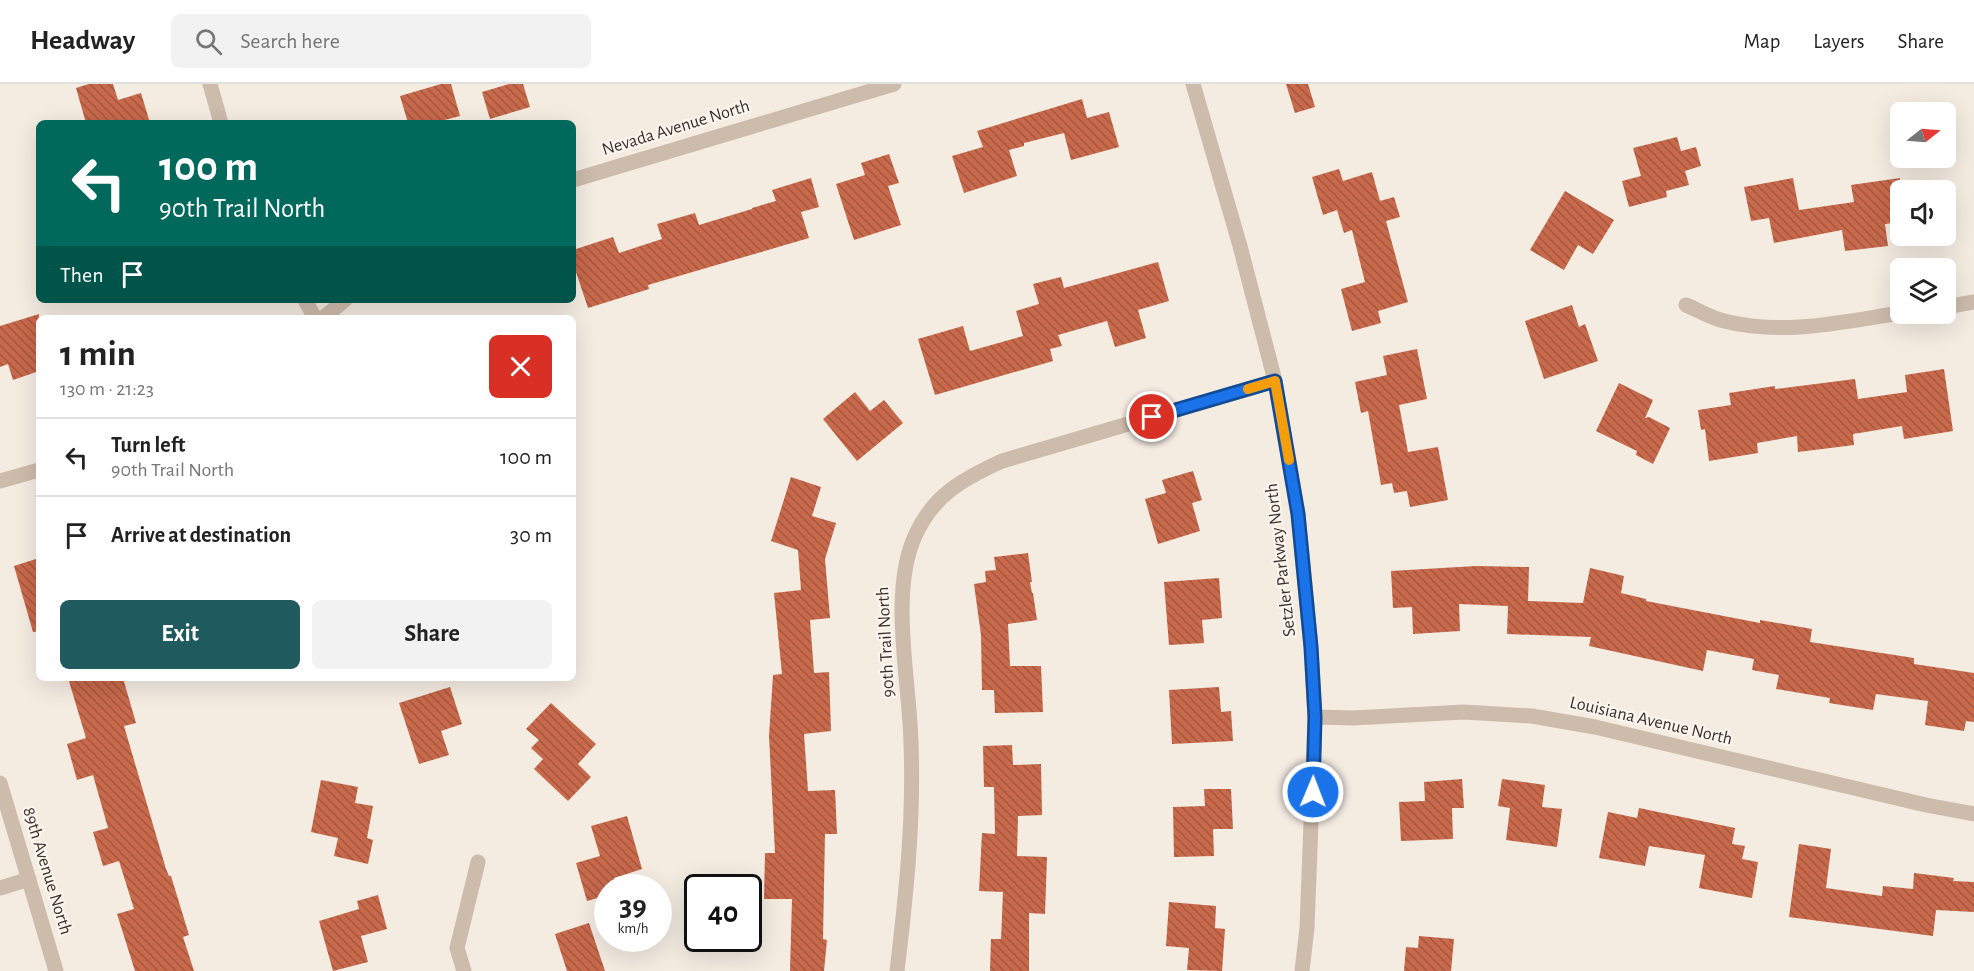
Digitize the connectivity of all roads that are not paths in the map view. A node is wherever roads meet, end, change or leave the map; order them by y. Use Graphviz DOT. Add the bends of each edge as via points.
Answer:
graph roads {
  1 [pos="210,84"];
  2 [pos="894,84"];
  3 [pos="1193,84"];
  4 [pos="220,120"];
  5 [pos="576,179"];
  6 [pos="1974,302"];
  7 [pos="342,303"];
  8 [pos="1686,305"];
  9 [pos="1956,305"];
  10 [pos="1890,314"];
  11 [pos="328,315"];
  12 [pos="1275,381"];
  13 [pos="36,471"];
  14 [pos="0,481"];
  15 [pos="1315,717"];
  16 [pos="0,783"];
  17 [pos="1974,814"];
  18 [pos="478,862"];
  19 [pos="28,879"];
  20 [pos="0,888"];
  21 [pos="56,971"];
  22 [pos="464,971"];
  23 [pos="897,971"];
  24 [pos="1302,971"];
  1 -- 4 [label="street"];
  2 -- 5 [label="street, Nevada Avenue North"];
  3 -- 12 [label="street, Setzler Parkway North"];
  6 -- 9 [label="street"];
  7 -- 11 [label="street"];
  8 -- 10 [label="street" via="1722,321 1760,327 1798,328"];
  12 -- 15 [label="street, Setzler Parkway North" via="1298,514"];
  12 -- 23 [label="street, 90th Trail North" via="1002,461 966,477 936,501 915,536 903,572 911,744 908,878"];
  13 -- 14 [label="street"];
  15 -- 17 [label="street, Louisiana Avenue North" via="1464,711 1532,716"];
  15 -- 24 [label="street, Setzler Parkway North"];
  16 -- 19 [label="street, 89th Avenue North"];
  18 -- 22 [label="street" via="457,948"];
  19 -- 20 [label="street"];
  19 -- 21 [label="street, 89th Avenue North"];
}
